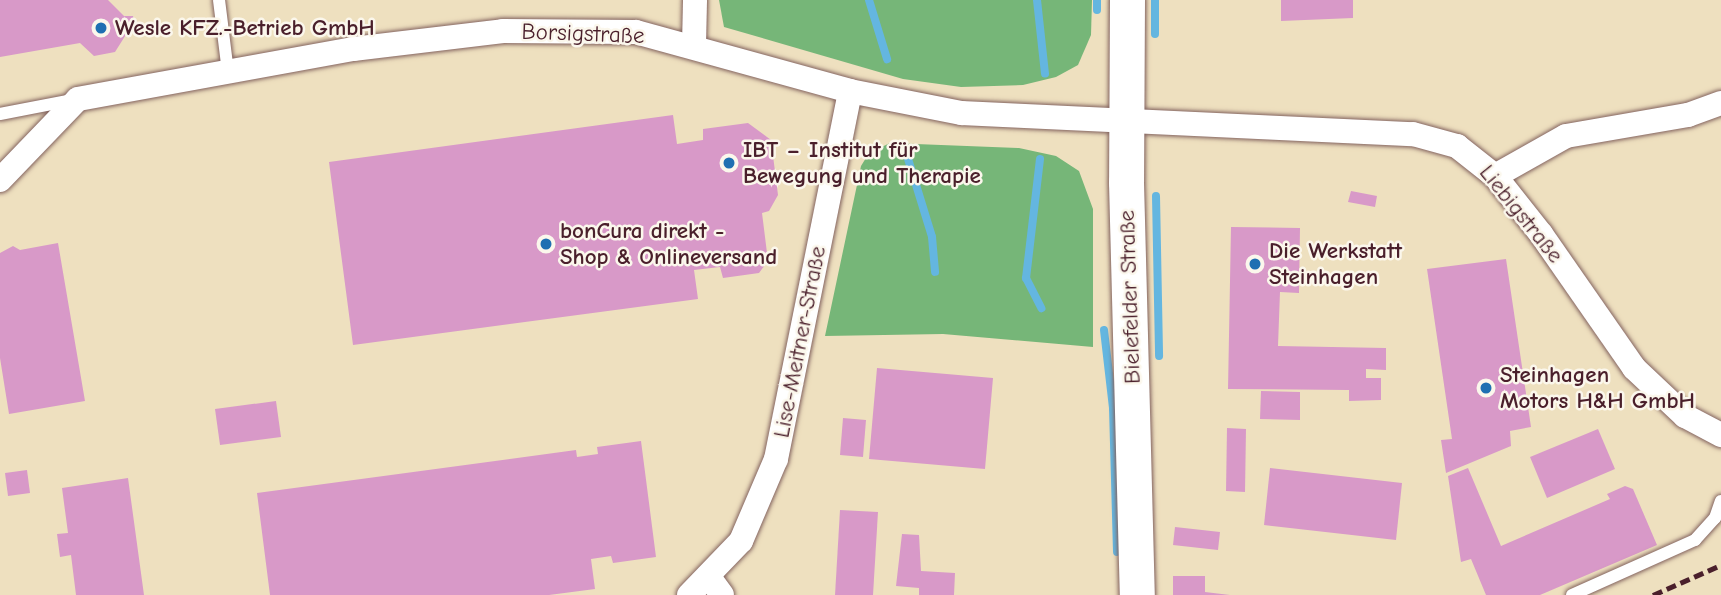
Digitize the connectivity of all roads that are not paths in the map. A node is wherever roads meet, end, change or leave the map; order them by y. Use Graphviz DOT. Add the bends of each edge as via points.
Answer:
graph roads {
  1 [pos="219,0"];
  2 [pos="695,0"];
  3 [pos="1127,0"];
  4 [pos="694,45"];
  5 [pos="228,72"];
  6 [pos="850,91"];
  7 [pos="78,99"];
  8 [pos="1721,103"];
  9 [pos="0,114"];
  10 [pos="1125,122"];
  11 [pos="1495,176"];
  12 [pos="0,180"];
  13 [pos="1721,435"];
  14 [pos="1721,501"];
  15 [pos="716,586"];
  16 [pos="689,595"];
  17 [pos="1137,595"];
  18 [pos="1572,595"];
  1 -- 5 [label="lane"];
  2 -- 4 [label="street"];
  3 -- 10 [label="main road, Bielefelder Straße"];
  4 -- 5 [label="street, Borsigstraße" via="636,32 503,31 352,49"];
  4 -- 6 [label="street, Borsigstraße"];
  5 -- 7 [label="street, Borsigstraße"];
  6 -- 10 [label="street, Borsigstraße" via="961,113"];
  6 -- 15 [label="street, Lise-Meitner-Straße" via="776,459"];
  7 -- 9 [label="lane, Borsigstraße"];
  7 -- 12 [label="street"];
  8 -- 11 [label="street" via="1688,115 1566,136"];
  10 -- 11 [label="street, Liebigstraße" via="1413,134 1457,146"];
  10 -- 17 [label="main road, Bielefelder Straße"];
  11 -- 13 [label="street, Liebigstraße" via="1634,368 1685,416"];
  14 -- 18 [label="lane" via="1715,518 1695,540"];
  15 -- 16 [label="street, Lise-Meitner-Straße"];
}
